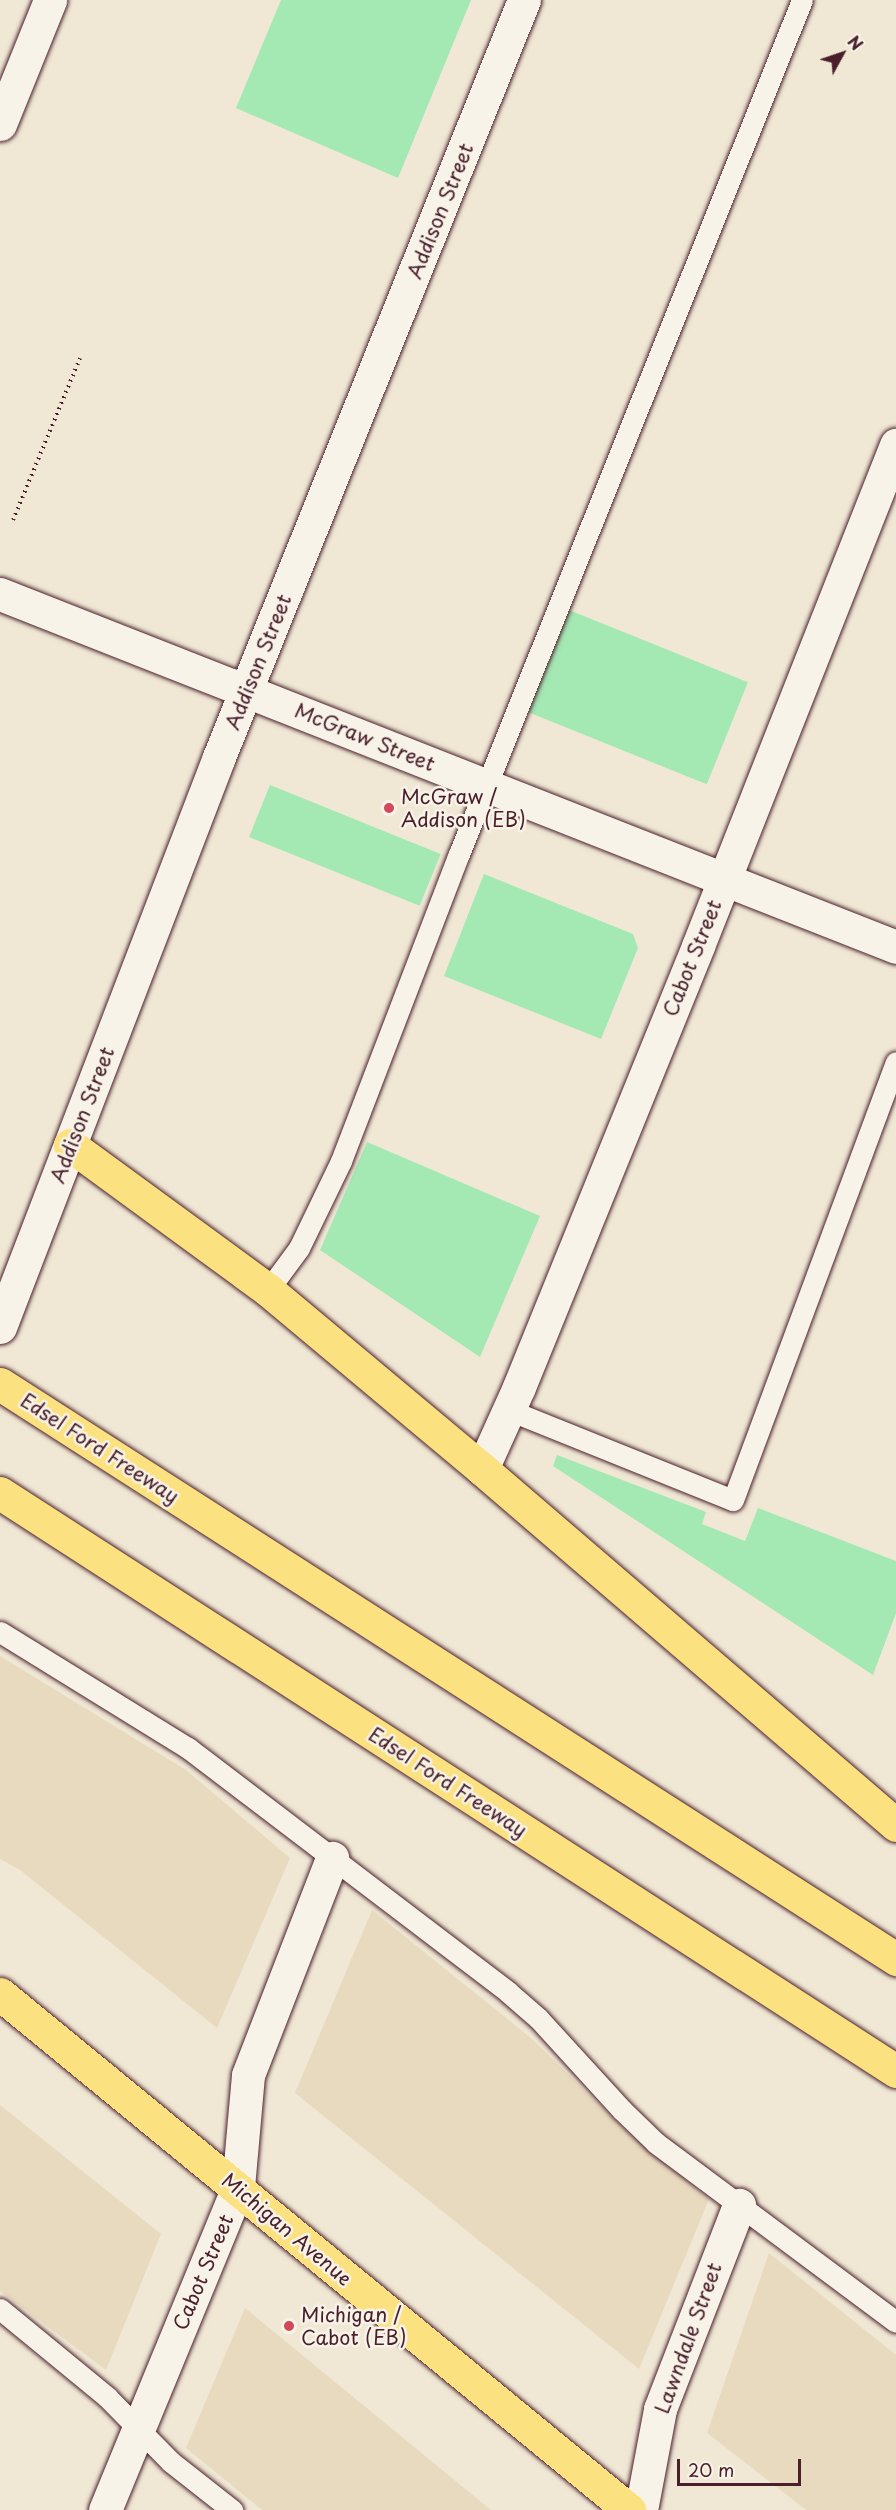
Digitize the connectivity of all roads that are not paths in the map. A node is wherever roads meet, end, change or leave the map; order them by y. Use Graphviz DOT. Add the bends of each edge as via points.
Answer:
graph roads {
  1 [pos="50,0"];
  2 [pos="525,0"];
  3 [pos="802,0"];
  4 [pos="0,124"];
  5 [pos="896,445"];
  6 [pos="0,594"];
  7 [pos="246,691"];
  8 [pos="489,786"];
  9 [pos="724,879"];
  10 [pos="896,947"];
  11 [pos="896,1062"];
  12 [pos="70,1145"];
  13 [pos="268,1290"];
  14 [pos="0,1327"];
  15 [pos="0,1384"];
  16 [pos="509,1410"];
  17 [pos="482,1469"];
  18 [pos="0,1493"];
  19 [pos="0,1632"];
  20 [pos="896,1825"];
  21 [pos="333,1858"];
  22 [pos="896,1959"];
  23 [pos="0,1994"];
  24 [pos="896,2071"];
  25 [pos="238,2187"];
  26 [pos="739,2205"];
  27 [pos="0,2309"];
  28 [pos="896,2322"];
  29 [pos="137,2427"];
  30 [pos="105,2510"];
  31 [pos="232,2510"];
  32 [pos="629,2510"];
  33 [pos="641,2510"];
  1 -- 4 [label="street"];
  2 -- 7 [label="street, Addison Street"];
  3 -- 8 [label="lane"];
  5 -- 9 [label="street, Cabot Street"];
  6 -- 7 [label="street, McGraw Street"];
  7 -- 8 [label="street, McGraw Street"];
  7 -- 12 [label="street, Addison Street"];
  8 -- 9 [label="street, McGraw Street"];
  8 -- 13 [label="lane" via="341,1161 299,1248"];
  9 -- 10 [label="street, McGraw Street"];
  9 -- 16 [label="street, Cabot Street"];
  11 -- 16 [label="lane" via="733,1500"];
  12 -- 13 [label="main road"];
  12 -- 14 [label="street, Addison Street"];
  13 -- 17 [label="main road"];
  15 -- 22 [label="main road, Edsel Ford Freeway"];
  16 -- 17 [label="street, Cabot Street"];
  17 -- 20 [label="main road"];
  18 -- 24 [label="main road, Edsel Ford Freeway"];
  19 -- 21 [label="lane" via="188,1748"];
  21 -- 25 [label="street, Cabot Street" via="248,2075"];
  21 -- 26 [label="lane" via="508,1992 538,2018 656,2143"];
  23 -- 25 [label="main road, Michigan Avenue"];
  25 -- 29 [label="street, Cabot Street"];
  25 -- 32 [label="main road, Michigan Avenue"];
  26 -- 28 [label="lane"];
  26 -- 33 [label="street, Lawndale Street" via="660,2409"];
  27 -- 29 [label="lane" via="107,2397"];
  29 -- 30 [label="street, Cabot Street"];
  29 -- 31 [label="lane" via="171,2462"];
}
